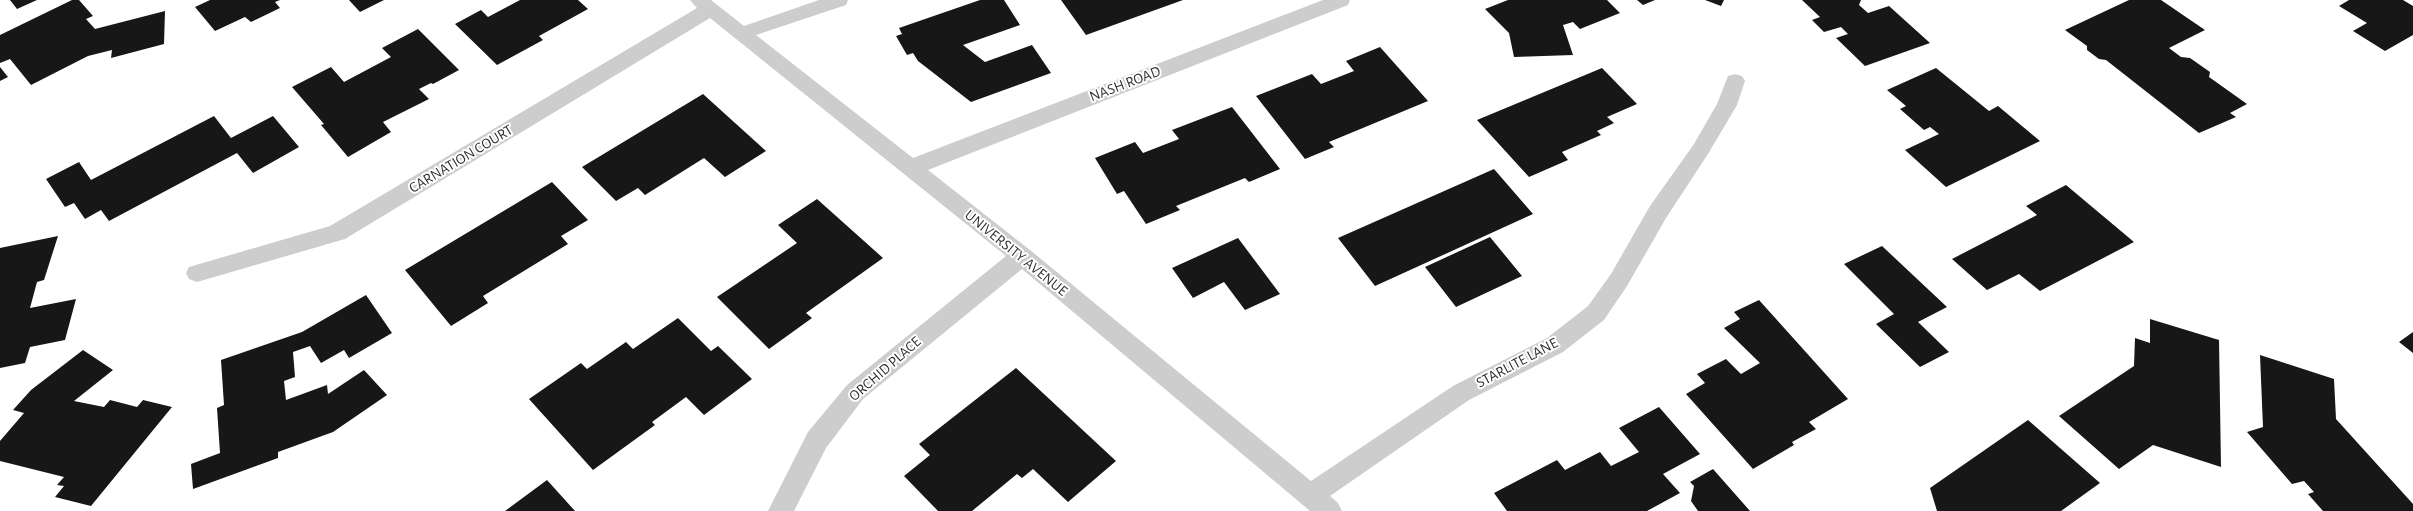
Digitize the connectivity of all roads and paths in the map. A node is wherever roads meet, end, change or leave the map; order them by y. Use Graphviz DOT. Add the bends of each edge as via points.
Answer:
graph roads {
  1 [pos="839,0"];
  2 [pos="1341,0"];
  3 [pos="704,5"];
  4 [pos="740,34"];
  5 [pos="1735,81"];
  6 [pos="910,168"];
  7 [pos="1022,256"];
  8 [pos="197,273"];
  9 [pos="1311,495"];
  10 [pos="781,511"];
  11 [pos="1330,511"];
  1 -- 4 [label="street"];
  2 -- 6 [label="street, NASH ROAD"];
  3 -- 4 [label="street, UNIVERSITY AVENUE"];
  3 -- 8 [label="street, CARNATION COURT" via="337,233"];
  4 -- 6 [label="street, UNIVERSITY AVENUE"];
  5 -- 9 [label="street, STARLITE LANE" via="1727,105 1596,313 1555,345 1461,393"];
  6 -- 7 [label="street, UNIVERSITY AVENUE"];
  7 -- 9 [label="street, UNIVERSITY AVENUE"];
  7 -- 10 [label="street, ORCHID PLACE" via="855,392 817,440"];
  9 -- 11 [label="street, UNIVERSITY AVENUE"];
}
